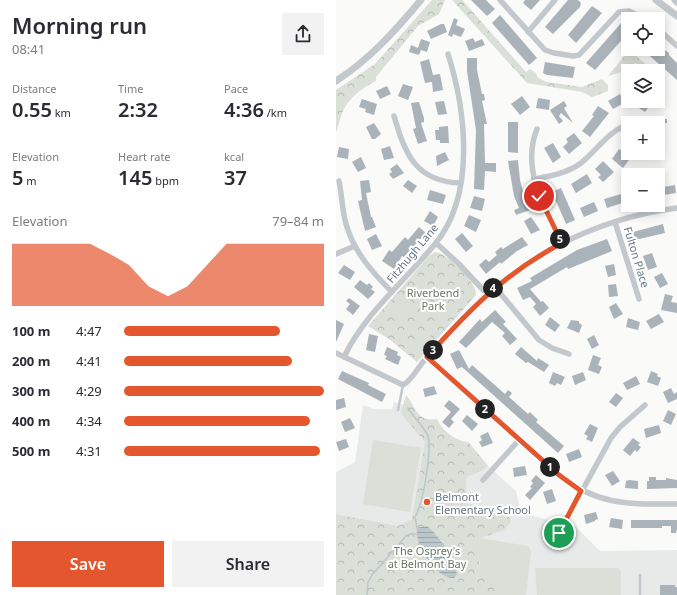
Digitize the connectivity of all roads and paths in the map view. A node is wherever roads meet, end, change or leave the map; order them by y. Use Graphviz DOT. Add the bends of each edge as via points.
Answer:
graph roads {
  1 [pos="421,0"];
  2 [pos="500,0"];
  3 [pos="555,0"];
  4 [pos="656,0"];
  5 [pos="631,12"];
  6 [pos="677,16"];
  7 [pos="528,32"];
  8 [pos="665,35"];
  9 [pos="677,46"];
  10 [pos="448,54"];
  11 [pos="336,81"];
  12 [pos="394,116"];
  13 [pos="621,128"];
  14 [pos="537,129"];
  15 [pos="534,179"];
  16 [pos="340,180"];
  17 [pos="461,183"];
  18 [pos="677,208"];
  19 [pos="615,222"];
  20 [pos="436,243"];
  21 [pos="562,243"];
  22 [pos="355,246"];
  23 [pos="336,254"];
  24 [pos="495,287"];
  25 [pos="392,292"];
  26 [pos="486,294"];
  27 [pos="639,299"];
  28 [pos="336,353"];
  29 [pos="569,354"];
  30 [pos="344,357"];
  31 [pos="427,357"];
  32 [pos="403,385"];
  33 [pos="645,405"];
  34 [pos="398,410"];
  35 [pos="519,440"];
  36 [pos="483,480"];
  37 [pos="581,491"];
  38 [pos="677,504"];
  39 [pos="559,533"];
  40 [pos="640,575"];
  41 [pos="640,595"];
  1 -- 11 [label="street" via="365,61"];
  2 -- 7 [label="street"];
  3 -- 7 [label="street"];
  4 -- 6 [label="street"];
  5 -- 7 [label="street" via="619,12 582,53 573,56 548,52"];
  8 -- 9 [label="street"];
  10 -- 17 [label="street, Fitzhugh Lane" via="461,122"];
  12 -- 17 [label="street" via="404,148 416,166 435,178"];
  13 -- 15 [label="street" via="607,136 581,163 555,175"];
  14 -- 15 [label="street" via="531,153"];
  15 -- 21 [label="street" via="542,206"];
  16 -- 22 [label="street" via="346,224"];
  17 -- 20 [label="street, Fitzhugh Lane" via="454,213"];
  18 -- 19 [label="street"];
  19 -- 21 [label="street"];
  19 -- 27 [label="street, Fulton Place"];
  20 -- 25 [label="street, Fitzhugh Lane"];
  20 -- 26 [label="street"];
  21 -- 24 [label="street" via="525,264"];
  22 -- 23 [label="street"];
  22 -- 25 [label="street" via="364,262"];
  24 -- 26 [label="street"];
  24 -- 29 [label="street" via="539,340"];
  25 -- 30 [label="street, Fitzhugh Lane" via="359,330"];
  26 -- 31 [label="street"];
  28 -- 30 [label="street"];
  30 -- 32 [label="street"];
  31 -- 32 [label="street"];
  31 -- 35 [label="street"];
  32 -- 34 [label="lane"];
  33 -- 37 [label="street" via="611,438"];
  35 -- 36 [label="street"];
  35 -- 37 [label="street"];
  37 -- 38 [label="street" via="611,502"];
  37 -- 39 [label="street"];
  40 -- 41 [label="lane"];
}
